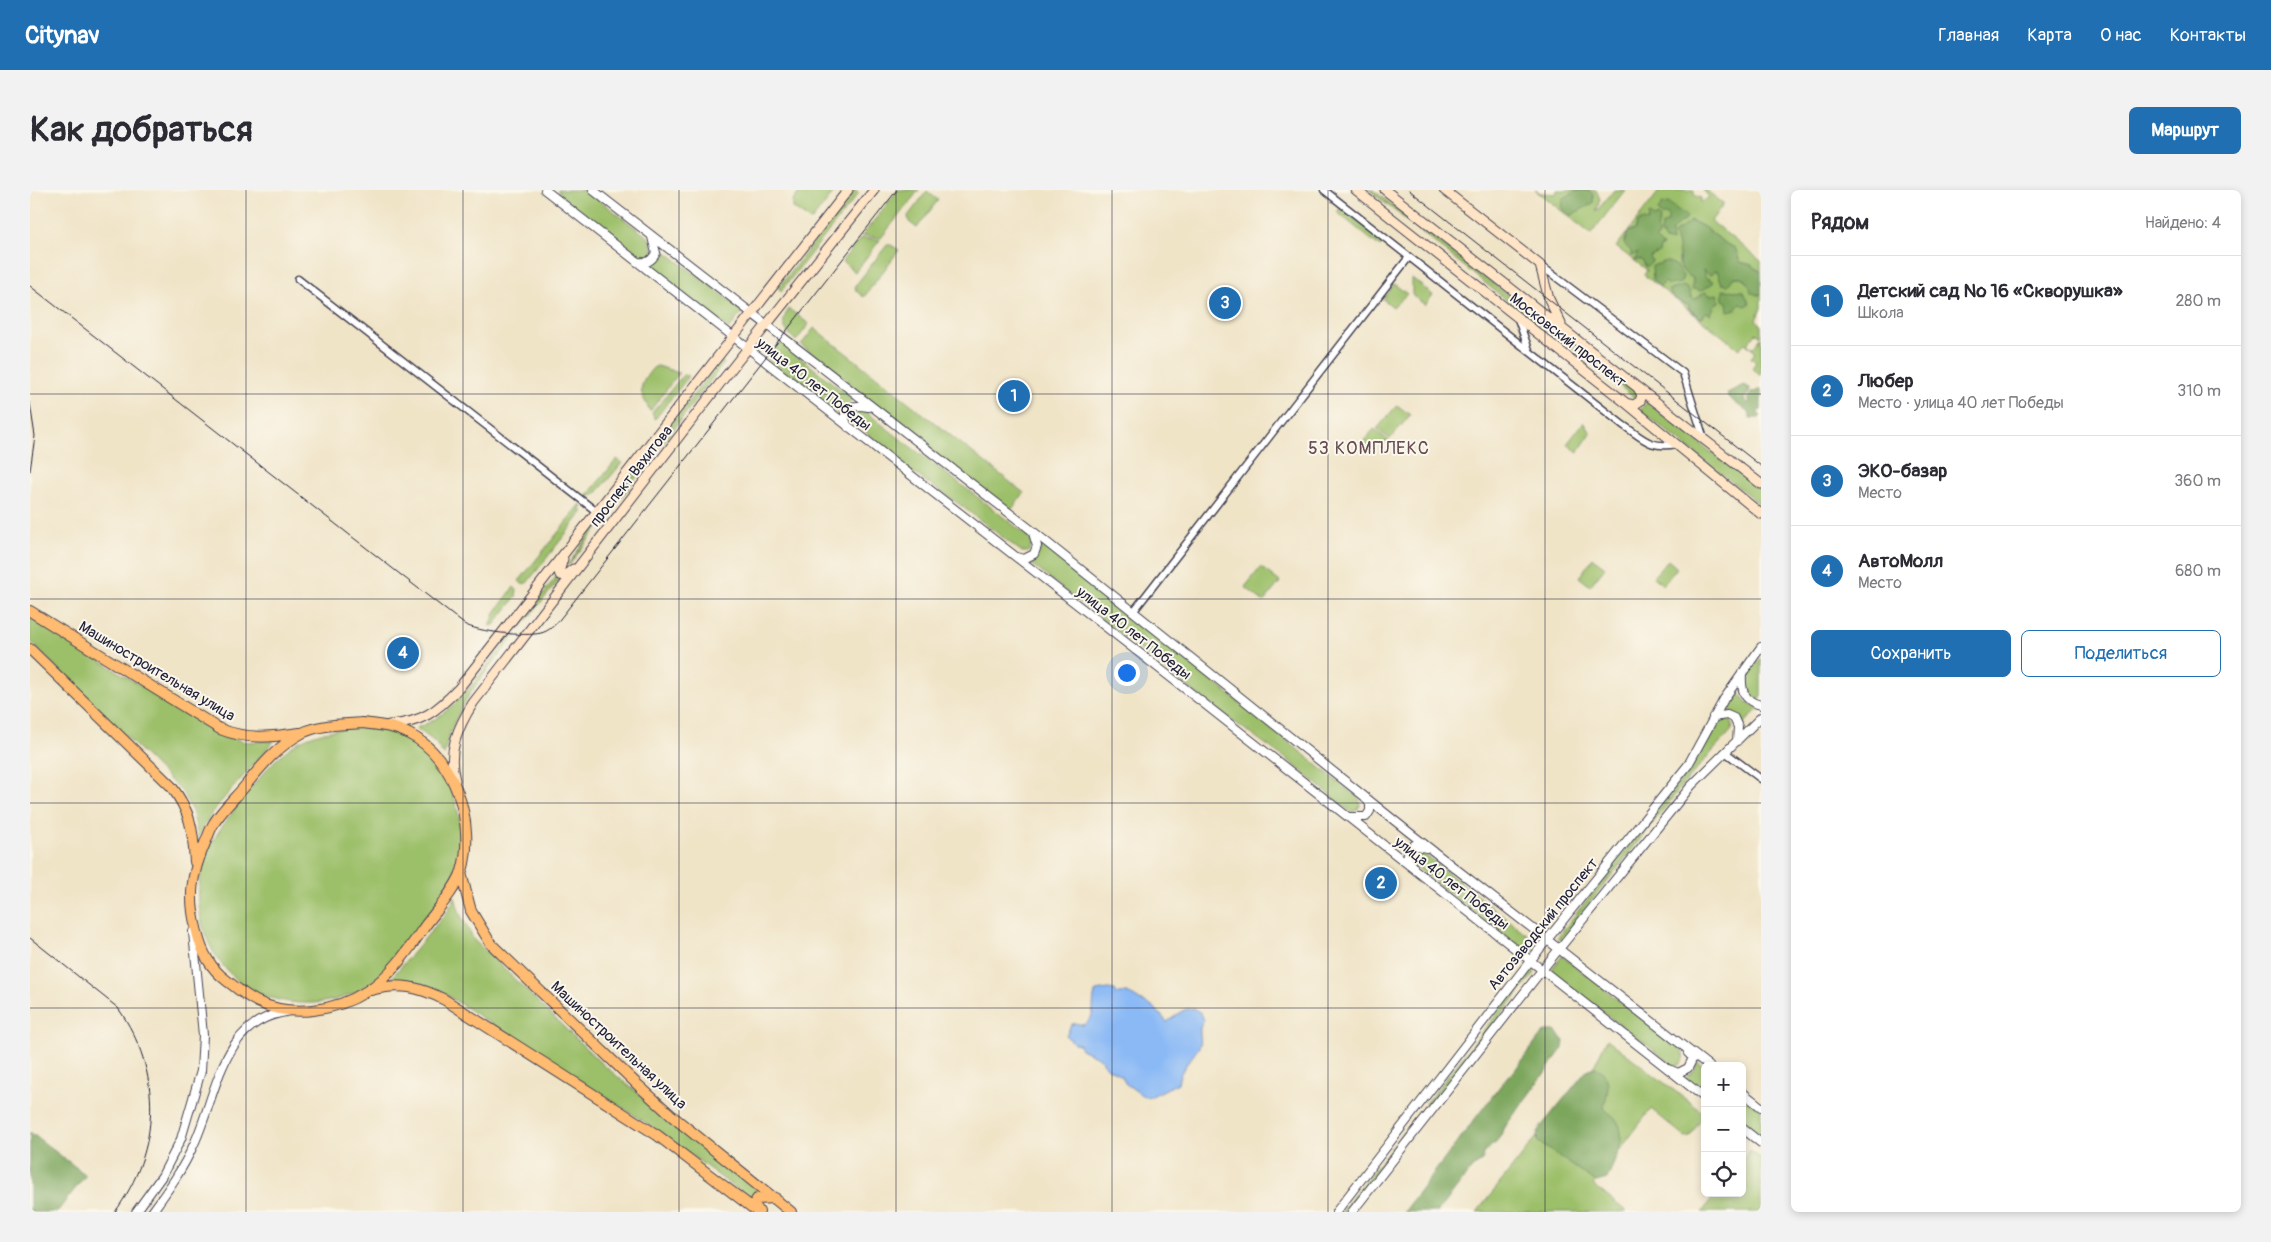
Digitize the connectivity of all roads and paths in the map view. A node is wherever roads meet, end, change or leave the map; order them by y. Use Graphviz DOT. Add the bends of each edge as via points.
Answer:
graph roads {
  1 [pos="545,190"];
  2 [pos="553,190"];
  3 [pos="594,190"];
  4 [pos="848,190"];
  5 [pos="874,190"];
  6 [pos="1324,190"];
  7 [pos="1356,190"];
  8 [pos="1385,190"];
  9 [pos="1444,190"];
  10 [pos="562,203"];
  11 [pos="652,236"];
  12 [pos="1409,256"];
  13 [pos="637,262"];
  14 [pos="1540,264"];
  15 [pos="298,279"];
  16 [pos="753,314"];
  17 [pos="1518,318"];
  18 [pos="767,326"];
  19 [pos="1567,331"];
  20 [pos="733,338"];
  21 [pos="747,349"];
  22 [pos="1529,351"];
  23 [pos="1638,388"];
  24 [pos="1626,403"];
  25 [pos="870,407"];
  26 [pos="849,428"];
  27 [pos="1705,440"];
  28 [pos="1677,444"];
  29 [pos="1761,484"];
  30 [pos="597,512"];
  31 [pos="1761,514"];
  32 [pos="1030,529"];
  33 [pos="565,553"];
  34 [pos="1013,556"];
  35 [pos="579,565"];
  36 [pos="30,611"];
  37 [pos="1133,612"];
  38 [pos="1761,647"];
  39 [pos="30,649"];
  40 [pos="1742,671"];
  41 [pos="1761,705"];
  42 [pos="1714,717"];
  43 [pos="1761,717"];
  44 [pos="385,726"];
  45 [pos="304,732"];
  46 [pos="1736,741"];
  47 [pos="1725,752"];
  48 [pos="1761,779"];
  49 [pos="1358,791"];
  50 [pos="459,795"];
  51 [pos="1346,817"];
  52 [pos="1433,850"];
  53 [pos="195,866"];
  54 [pos="1416,871"];
  55 [pos="462,873"];
  56 [pos="192,913"];
  57 [pos="1548,940"];
  58 [pos="1559,949"];
  59 [pos="1530,961"];
  60 [pos="1542,970"];
  61 [pos="368,991"];
  62 [pos="291,1012"];
  63 [pos="1682,1045"];
  64 [pos="1704,1062"];
  65 [pos="1665,1067"];
  66 [pos="1701,1095"];
  67 [pos="1746,1096"];
  68 [pos="1761,1107"];
  69 [pos="1746,1131"];
  70 [pos="1761,1143"];
  71 [pos="775,1198"];
  72 [pos="136,1212"];
  73 [pos="152,1212"];
  74 [pos="759,1212"];
  75 [pos="791,1212"];
  76 [pos="1336,1212"];
  77 [pos="1352,1212"];
  1 -- 10 [label="street, улица 40 лет Победы"];
  2 -- 10 [label="street"];
  3 -- 11 [label="street, улица 40 лет Победы"];
  4 -- 16 [label="main road, проспект Вахитова"];
  5 -- 18 [label="main road, проспект Вахитова"];
  6 -- 12 [label="street"];
  7 -- 17 [label="main road, Московский проспект"];
  8 -- 19 [label="main road, Московский проспект"];
  9 -- 14 [label="main road"];
  10 -- 13 [label="street, улица 40 лет Победы"];
  11 -- 13 [label="street" via="654,258 645,263"];
  11 -- 16 [label="street, улица 40 лет Победы"];
  12 -- 22 [label="street"];
  12 -- 37 [label="street"];
  13 -- 20 [label="street, улица 40 лет Победы"];
  14 -- 19 [label="main road" via="1549,299"];
  14 -- 27 [label="street" via="1682,373"];
  15 -- 30 [label="street"];
  16 -- 18 [label="street, улица 40 лет Победы"];
  16 -- 20 [label="main road, проспект Вахитова"];
  17 -- 22 [label="street"];
  17 -- 24 [label="main road, Московский проспект"];
  18 -- 21 [label="main road, проспект Вахитова"];
  18 -- 25 [label="street, улица 40 лет Победы"];
  19 -- 23 [label="main road, Московский проспект"];
  20 -- 21 [label="street, улица 40 лет Победы"];
  20 -- 30 [label="main road, проспект Вахитова"];
  21 -- 26 [label="street, улица 40 лет Победы"];
  21 -- 35 [label="main road, проспект Вахитова"];
  22 -- 28 [label="street" via="1654,446"];
  23 -- 24 [label="main road" via="1642,395 1640,401 1634,405"];
  23 -- 27 [label="main road, Московский проспект"];
  24 -- 28 [label="main road, Московский проспект"];
  25 -- 26 [label="street" via="850,406 845,420"];
  25 -- 32 [label="street, улица 40 лет Победы"];
  26 -- 34 [label="street, улица 40 лет Победы"];
  27 -- 29 [label="main road, Московский проспект"];
  28 -- 31 [label="main road, Московский проспект"];
  30 -- 33 [label="main road, проспект Вахитова"];
  32 -- 34 [label="street" via="1036,538 1034,554 1024,559"];
  32 -- 37 [label="street, улица 40 лет Победы"];
  33 -- 35 [label="main road" via="560,575 564,576"];
  33 -- 44 [label="main road, проспект Вахитова" via="446,702 419,720"];
  34 -- 51 [label="street, улица 40 лет Победы"];
  35 -- 50 [label="main road, проспект Вахитова" via="465,715 451,753"];
  36 -- 45 [label="main road, Машиностроительная улица" via="220,729 249,737"];
  37 -- 49 [label="street, улица 40 лет Победы"];
  38 -- 40 [label="street, Автозаводский проспект"];
  39 -- 53 [label="main road" via="171,786 191,819"];
  40 -- 41 [label="street" via="1744,696"];
  40 -- 42 [label="street, Автозаводский проспект"];
  42 -- 46 [label="street" via="1727,714 1734,718 1738,727"];
  42 -- 57 [label="street, Автозаводский проспект" via="1688,766"];
  43 -- 46 [label="street, Автозаводский проспект"];
  44 -- 45 [label="main road" via="362,723"];
  44 -- 50 [label="main road" via="409,734 427,746 444,766"];
  45 -- 53 [label="main road" via="276,750 213,823"];
  46 -- 47 [label="street, Автозаводский проспект"];
  47 -- 48 [label="street"];
  47 -- 58 [label="street, Автозаводский проспект" via="1691,786"];
  49 -- 51 [label="street" via="1370,804 1370,811 1366,817"];
  49 -- 52 [label="street, улица 40 лет Победы"];
  50 -- 55 [label="main road" via="465,822"];
  51 -- 54 [label="street, улица 40 лет Победы"];
  52 -- 54 [label="street" via="1414,845 1409,850 1407,857"];
  52 -- 57 [label="street, улица 40 лет Победы"];
  53 -- 56 [label="main road"];
  54 -- 59 [label="street, улица 40 лет Победы"];
  55 -- 61 [label="main road" via="395,966"];
  55 -- 71 [label="main road, Машиностроительная улица" via="471,911 491,944 672,1116"];
  56 -- 62 [label="main road" via="202,951 223,978 258,1002"];
  56 -- 72 [label="street" via="203,1035 201,1071 181,1139 162,1176"];
  57 -- 58 [label="street, улица 40 лет Победы"];
  57 -- 59 [label="street, Автозаводский проспект"];
  58 -- 60 [label="street, Автозаводский проспект"];
  58 -- 63 [label="street, улица 40 лет Победы"];
  59 -- 60 [label="street, улица 40 лет Победы"];
  59 -- 76 [label="street, Автозаводский проспект"];
  60 -- 65 [label="street, улица 40 лет Победы"];
  60 -- 77 [label="street, Автозаводский проспект"];
  61 -- 62 [label="main road" via="318,1010"];
  61 -- 74 [label="main road" via="401,985 415,987 446,1000 657,1135"];
  62 -- 73 [label="street" via="260,1020 232,1046 195,1143 174,1183"];
  63 -- 64 [label="street, улица 40 лет Победы"];
  63 -- 65 [label="street" via="1692,1058 1688,1068 1678,1073"];
  65 -- 66 [label="street, улица 40 лет Победы"];
  67 -- 68 [label="street"];
  69 -- 70 [label="street"];
  71 -- 74 [label="main road" via="758,1199 754,1204"];
  71 -- 75 [label="main road, Машиностроительная улица"];
}
